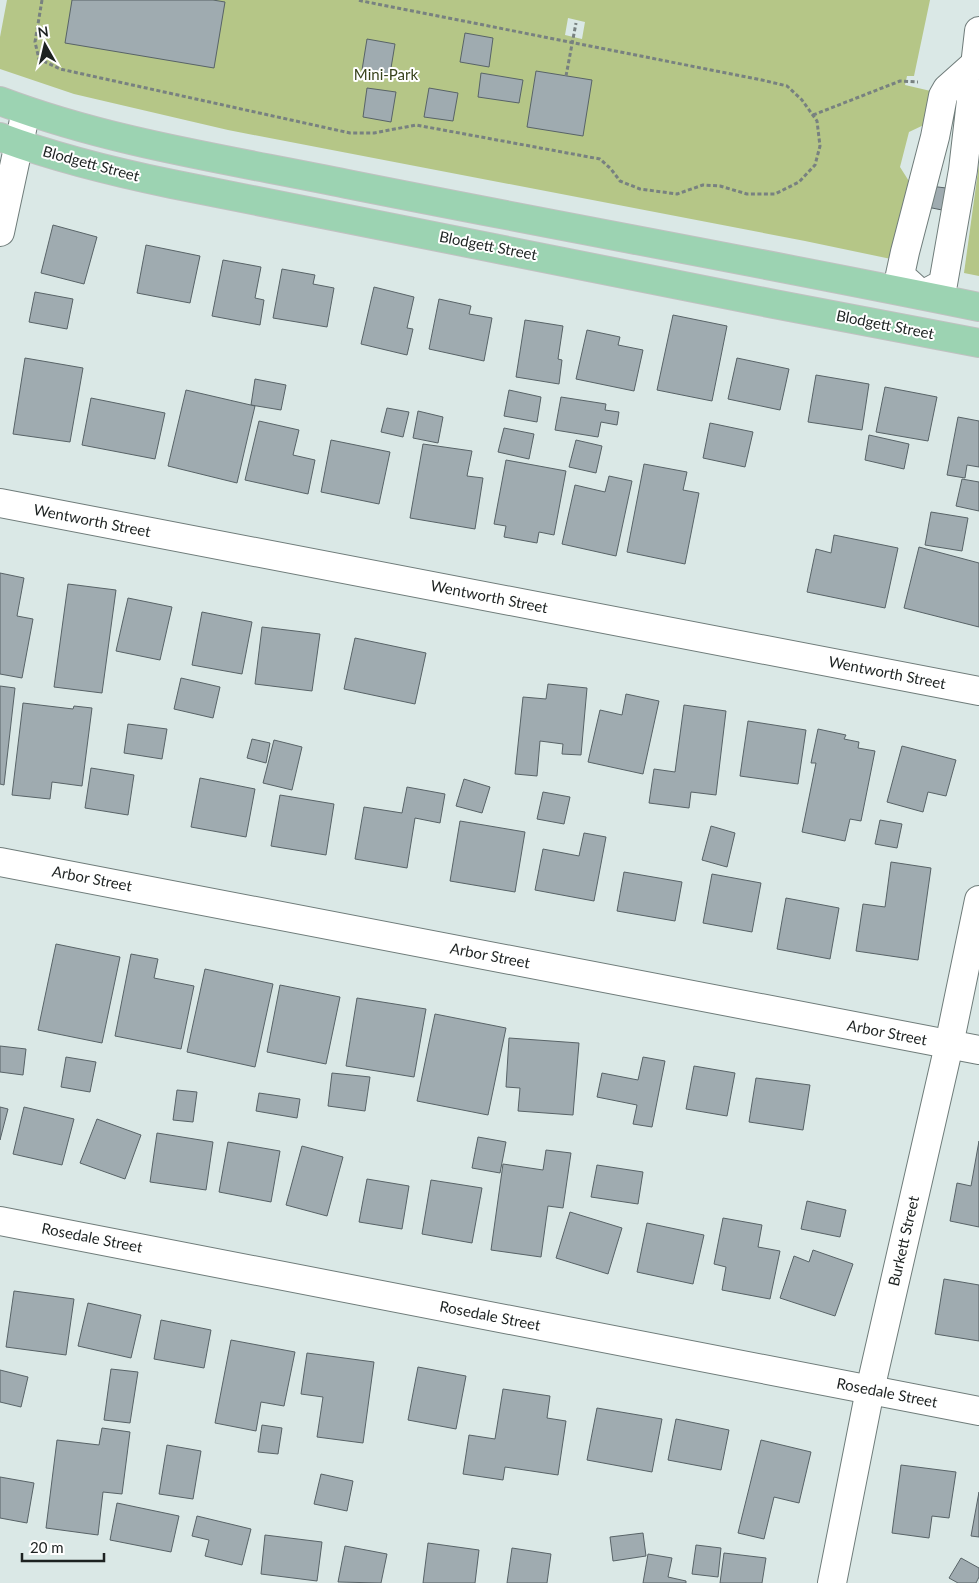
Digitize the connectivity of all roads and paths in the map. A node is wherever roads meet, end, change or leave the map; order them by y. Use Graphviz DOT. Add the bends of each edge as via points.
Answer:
graph roads {
  1 [pos="42,0"];
  2 [pos="357,0"];
  3 [pos="576,23"];
  4 [pos="979,32"];
  5 [pos="572,42"];
  6 [pos="970,62"];
  7 [pos="566,76"];
  8 [pos="947,89"];
  9 [pos="0,101"];
  10 [pos="26,111"];
  11 [pos="813,115"];
  12 [pos="935,137"];
  13 [pos="10,140"];
  14 [pos="966,144"];
  15 [pos="445,203"];
  16 [pos="0,232"];
  17 [pos="438,236"];
  18 [pos="922,295"];
  19 [pos="979,307"];
  20 [pos="914,330"];
  21 [pos="979,343"];
  22 [pos="0,503"];
  23 [pos="979,691"];
  24 [pos="0,862"];
  25 [pos="979,900"];
  26 [pos="950,1044"];
  27 [pos="979,1050"];
  28 [pos="0,1220"];
  29 [pos="870,1390"];
  30 [pos="979,1411"];
  31 [pos="832,1583"];
  1 -- 11 [label="path" via="35,42 39,58 60,68 350,133 374,133 416,125 600,159 620,181 640,189 677,194 703,185 747,194 775,194 799,182 815,165 820,146"];
  2 -- 5 [label="path"];
  3 -- 5 [label="path"];
  4 -- 6 [label="street"];
  5 -- 7 [label="path"];
  5 -- 11 [label="path" via="787,86"];
  6 -- 8 [label="street"];
  6 -- 14 [label="street"];
  8 -- 11 [label="path" via="900,81"];
  8 -- 12 [label="street"];
  9 -- 10 [label="main road"];
  10 -- 13 [label="street"];
  10 -- 15 [label="main road" via="143,142"];
  12 -- 14 [label="street"];
  12 -- 18 [label="street" via="900,275"];
  13 -- 16 [label="street"];
  13 -- 17 [label="main road, Blodgett Street" via="49,155 126,174"];
  14 -- 18 [label="street" via="943,284"];
  15 -- 17 [label="main road"];
  15 -- 18 [label="main road"];
  17 -- 20 [label="main road, Blodgett Street"];
  18 -- 19 [label="main road"];
  18 -- 20 [label="main road"];
  20 -- 21 [label="main road, Blodgett Street"];
  22 -- 23 [label="street, Wentworth Street"];
  24 -- 26 [label="street, Arbor Street"];
  25 -- 26 [label="street, Burkett Street"];
  26 -- 27 [label="street, Arbor Street"];
  26 -- 29 [label="street, Burkett Street"];
  28 -- 29 [label="street, Rosedale Street"];
  29 -- 30 [label="street, Rosedale Street"];
  29 -- 31 [label="street, Burkett Street"];
}
